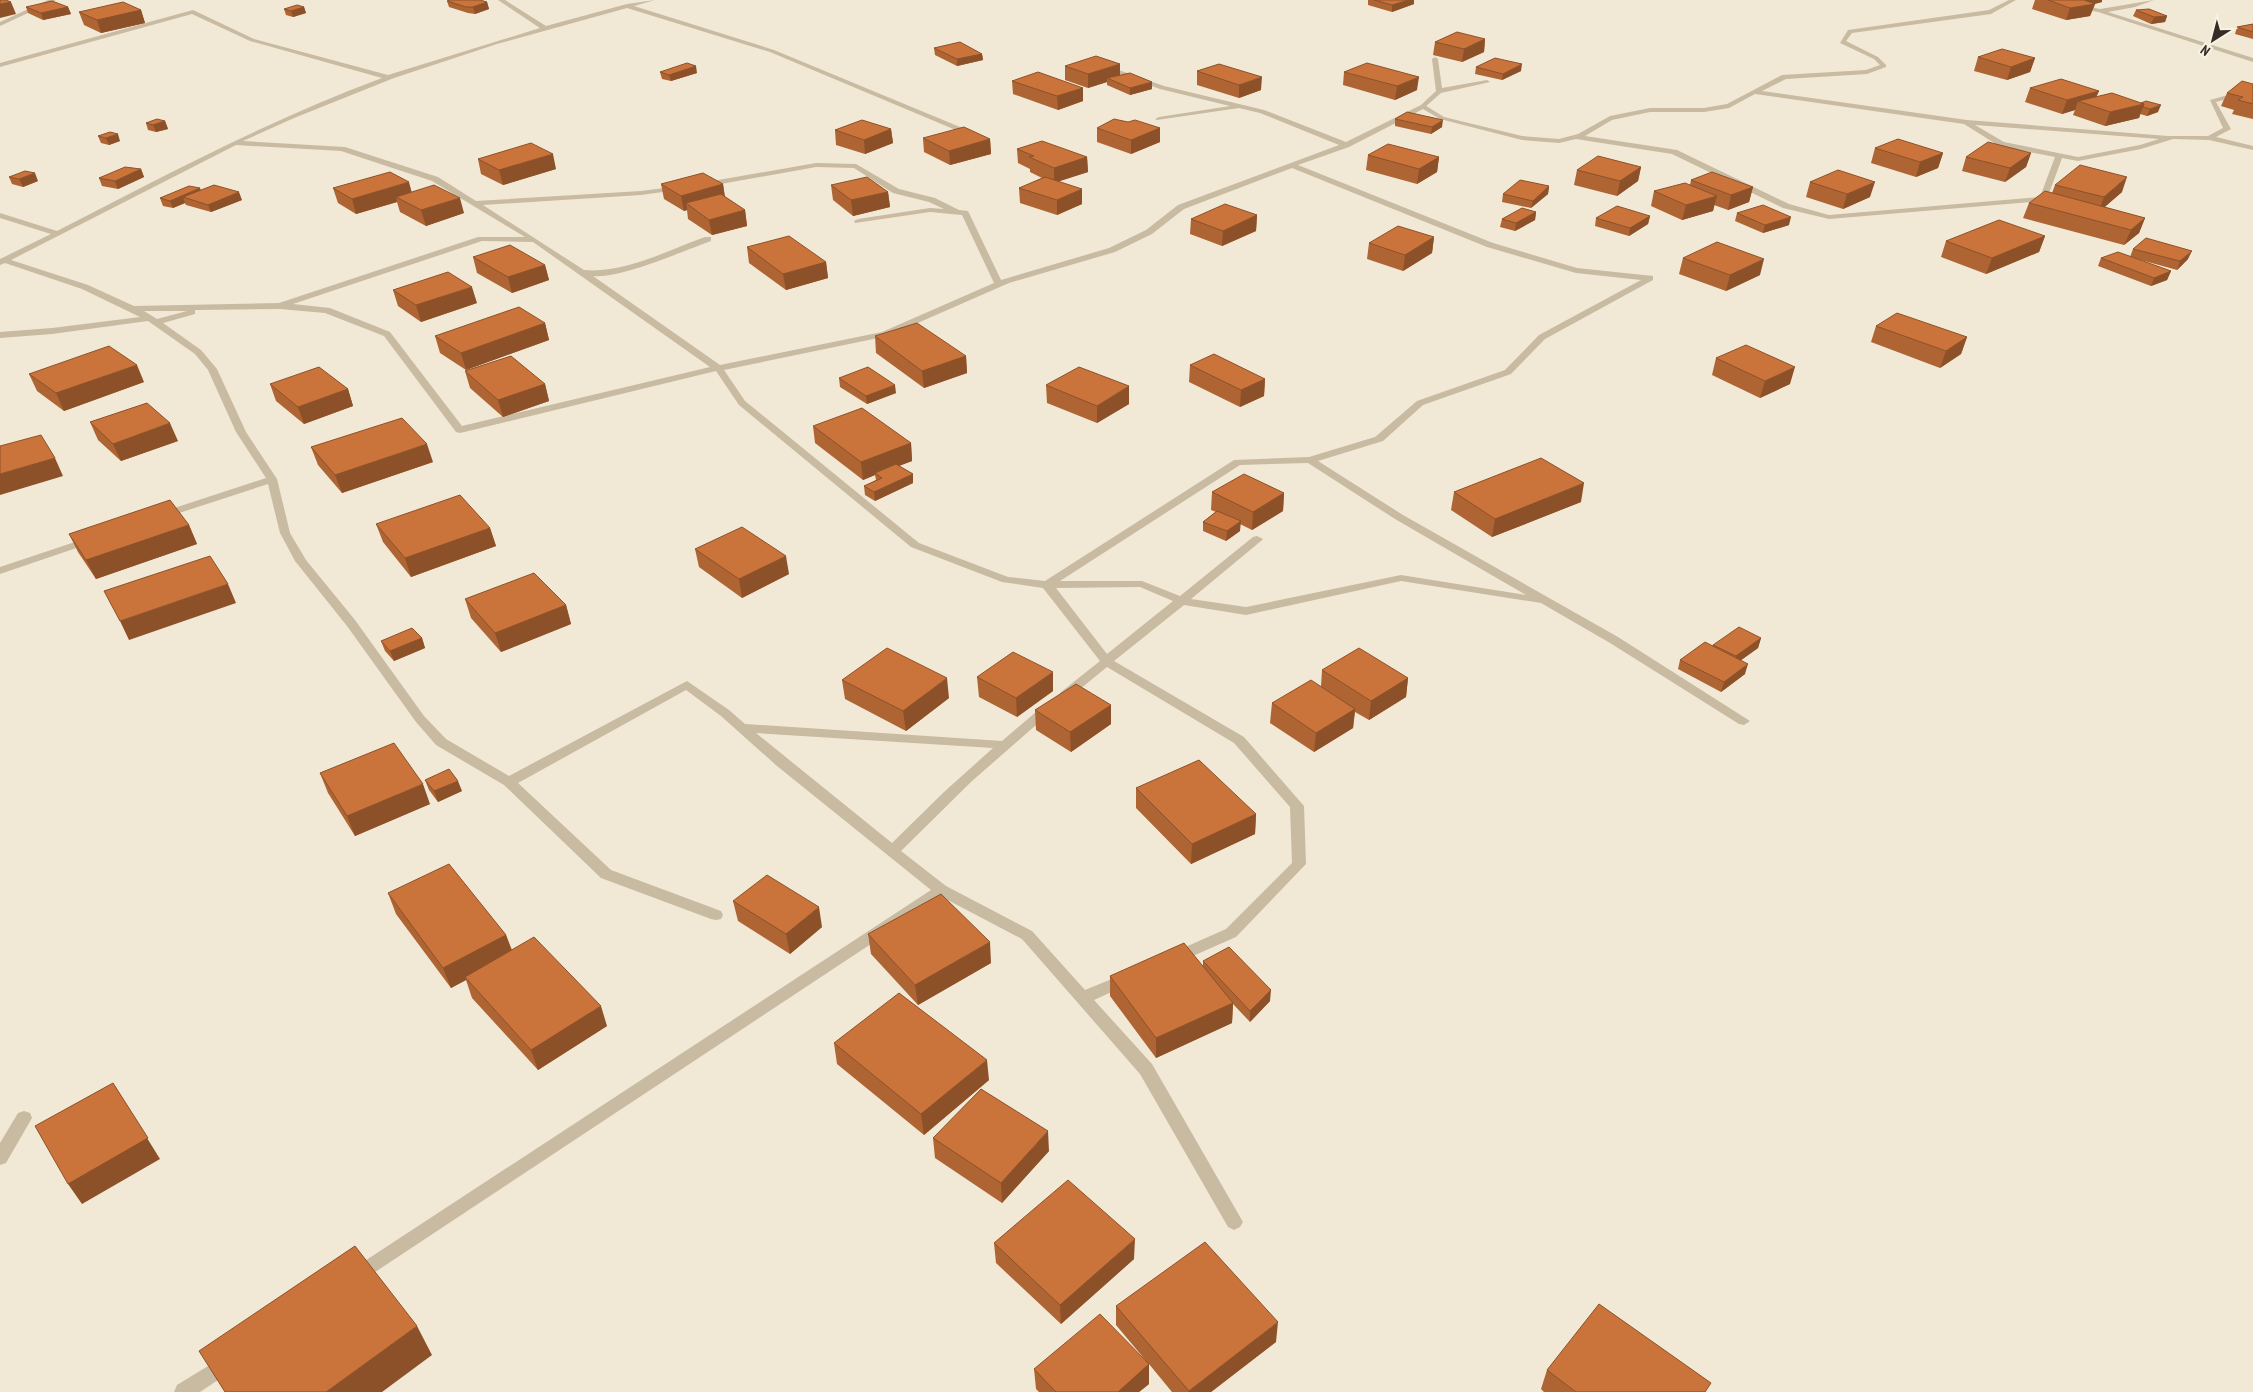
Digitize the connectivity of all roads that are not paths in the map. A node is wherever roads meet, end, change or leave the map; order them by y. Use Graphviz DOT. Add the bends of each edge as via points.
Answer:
graph roads {
  1 [pos="53,0"];
  2 [pos="502,0"];
  3 [pos="652,0"];
  4 [pos="2012,0"];
  5 [pos="2042,0"];
  6 [pos="2151,0"];
  7 [pos="627,6"];
  8 [pos="2099,11"];
  9 [pos="0,24"];
  10 [pos="545,28"];
  11 [pos="1435,60"];
  12 [pos="2253,60"];
  13 [pos="0,65"];
  14 [pos="1116,71"];
  15 [pos="388,77"];
  16 [pos="1487,82"];
  17 [pos="2253,90"];
  18 [pos="1439,91"];
  19 [pos="1754,92"];
  20 [pos="1243,106"];
  21 [pos="1423,106"];
  22 [pos="1159,119"];
  23 [pos="1966,122"];
  24 [pos="978,136"];
  25 [pos="1576,137"];
  26 [pos="2172,137"];
  27 [pos="2209,138"];
  28 [pos="235,142"];
  29 [pos="1346,145"];
  30 [pos="2253,148"];
  31 [pos="2059,156"];
  32 [pos="1293,166"];
  33 [pos="697,186"];
  34 [pos="687,187"];
  35 [pos="475,203"];
  36 [pos="957,212"];
  37 [pos="0,215"];
  38 [pos="858,221"];
  39 [pos="56,233"];
  40 [pos="708,239"];
  41 [pos="535,240"];
  42 [pos="2,262"];
  43 [pos="582,272"];
  44 [pos="999,284"];
  45 [pos="280,306"];
  46 [pos="209,307"];
  47 [pos="132,309"];
  48 [pos="153,320"];
  49 [pos="0,335"];
  50 [pos="718,368"];
  51 [pos="1310,460"];
  52 [pos="272,479"];
  53 [pos="151,520"];
  54 [pos="104,535"];
  55 [pos="1257,539"];
  56 [pos="0,571"];
  57 [pos="1047,585"];
  58 [pos="1183,601"];
  59 [pos="1546,602"];
  60 [pos="1107,662"];
  61 [pos="1744,721"];
  62 [pos="743,728"];
  63 [pos="1005,744"];
  64 [pos="509,782"];
  65 [pos="893,851"];
  66 [pos="940,890"];
  67 [pos="716,915"];
  68 [pos="1162,964"];
  69 [pos="1135,975"];
  70 [pos="1083,998"];
  71 [pos="24,1118"];
  72 [pos="0,1158"];
  73 [pos="1234,1222"];
  74 [pos="345,1284"];
  75 [pos="240,1354"];
  76 [pos="184,1392"];
  1 -- 9 [label="street"];
  2 -- 10 [label="street"];
  3 -- 7 [label="street"];
  4 -- 19 [label="street" via="1991,12 1850,31 1842,42 1876,58 1884,66 1867,72 1782,77 1777,83"];
  5 -- 8 [label="street"];
  6 -- 8 [label="street"];
  7 -- 10 [label="street"];
  7 -- 24 [label="street" via="772,50"];
  8 -- 12 [label="street"];
  10 -- 15 [label="street"];
  11 -- 18 [label="street"];
  13 -- 15 [label="street" via="193,12 252,40"];
  14 -- 20 [label="street" via="1162,88"];
  15 -- 28 [label="street"];
  16 -- 18 [label="street"];
  17 -- 27 [label="street" via="2212,101 2227,129"];
  18 -- 21 [label="street"];
  19 -- 23 [label="street"];
  19 -- 25 [label="street" via="1729,106 1650,110 1610,118"];
  20 -- 22 [label="street"];
  20 -- 29 [label="street"];
  21 -- 25 [label="street" via="1442,118 1522,138 1559,141"];
  21 -- 29 [label="street"];
  23 -- 26 [label="street"];
  23 -- 31 [label="street" via="2002,144"];
  25 -- 31 [label="street" via="1674,152 1786,206 1829,217 2043,200"];
  26 -- 27 [label="street"];
  26 -- 31 [label="street" via="2078,159"];
  27 -- 30 [label="street"];
  28 -- 35 [label="street" via="342,149 435,179"];
  28 -- 39 [label="street"];
  29 -- 32 [label="street"];
  32 -- 44 [label="street" via="1182,207 1149,232 1112,250"];
  32 -- 51 [label="street" via="1490,245 1576,270 1650,278 1542,337 1508,372 1420,404 1379,440"];
  33 -- 36 [label="street" via="816,165 856,166 896,191 932,200"];
  34 -- 35 [label="street" via="641,193"];
  35 -- 41 [label="street"];
  36 -- 38 [label="street" via="930,210"];
  36 -- 44 [label="street" via="965,213"];
  37 -- 39 [label="street"];
  39 -- 42 [label="street"];
  40 -- 43 [label="street" via="623,269 601,274"];
  41 -- 43 [label="street"];
  41 -- 45 [label="street" via="481,239"];
  42 -- 47 [label="street" via="85,287"];
  43 -- 50 [label="street"];
  44 -- 50 [label="street" via="885,334"];
  45 -- 46 [label="street"];
  45 -- 50 [label="street" via="327,310 387,334 460,430"];
  46 -- 47 [label="street"];
  46 -- 48 [label="street"];
  47 -- 48 [label="street"];
  48 -- 49 [label="street"];
  48 -- 52 [label="street" via="198,352 212,369 240,432"];
  50 -- 57 [label="street" via="742,403 915,545 1006,580"];
  51 -- 57 [label="street" via="1238,462"];
  51 -- 59 [label="street" via="1399,517"];
  52 -- 53 [label="street"];
  52 -- 64 [label="street" via="285,533 301,561 351,623 420,719 442,742"];
  54 -- 56 [label="street"];
  55 -- 58 [label="street"];
  57 -- 58 [label="street" via="1142,584"];
  57 -- 60 [label="street"];
  58 -- 59 [label="street" via="1246,611 1401,578"];
  58 -- 60 [label="street"];
  59 -- 61 [label="street"];
  60 -- 63 [label="street"];
  60 -- 68 [label="street" via="1239,740 1297,806 1299,864 1231,933"];
  62 -- 63 [label="street"];
  62 -- 64 [label="street" via="687,685"];
  62 -- 65 [label="street"];
  63 -- 65 [label="street" via="929,813"];
  64 -- 67 [label="street" via="606,874"];
  65 -- 66 [label="street"];
  66 -- 70 [label="street" via="1027,935"];
  66 -- 74 [label="street"];
  69 -- 70 [label="street"];
  70 -- 73 [label="street" via="1146,1069"];
  71 -- 72 [label="street"];
  75 -- 76 [label="street"];
}
